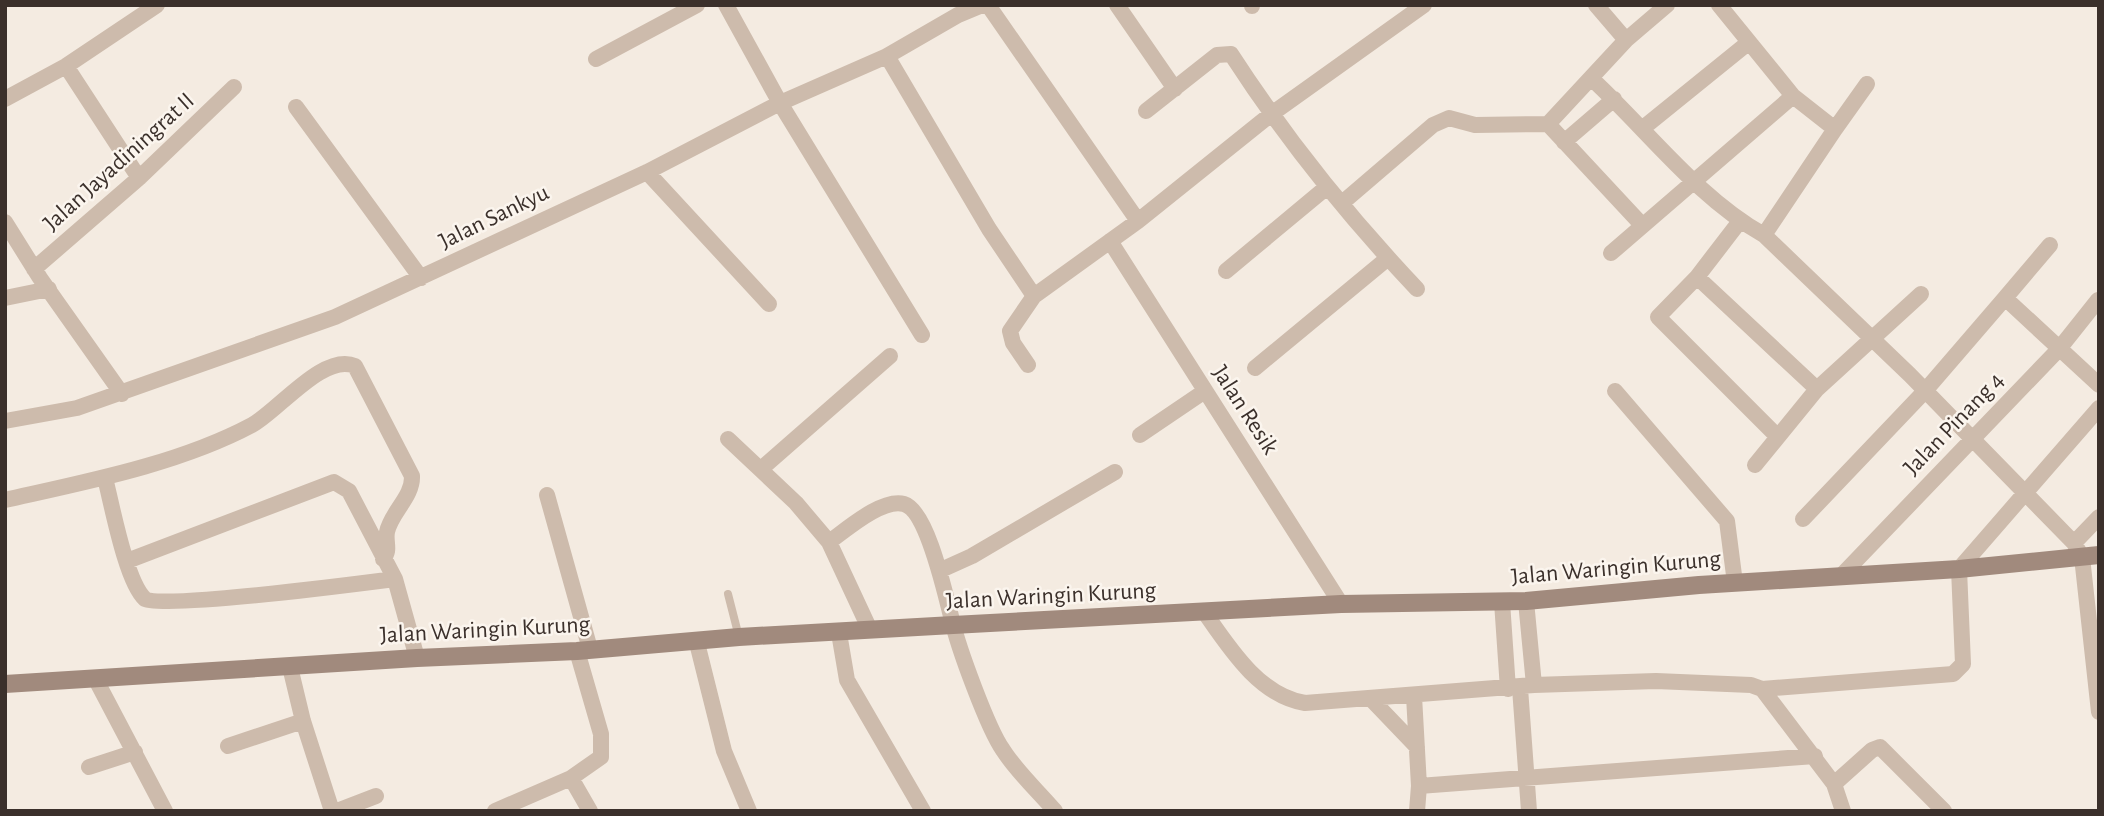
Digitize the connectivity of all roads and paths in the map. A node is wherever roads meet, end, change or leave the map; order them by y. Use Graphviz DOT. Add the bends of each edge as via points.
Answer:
graph roads {
  1 [pos="157,5"];
  2 [pos="697,5"];
  3 [pos="726,5"];
  4 [pos="985,5"];
  5 [pos="1117,5"];
  6 [pos="1424,5"];
  7 [pos="1596,5"];
  8 [pos="1667,5"];
  9 [pos="1718,5"];
  10 [pos="956,10"];
  11 [pos="1626,40"];
  12 [pos="1748,43"];
  13 [pos="887,56"];
  14 [pos="596,59"];
  15 [pos="66,66"];
  16 [pos="1592,79"];
  17 [pos="1867,84"];
  18 [pos="234,87"];
  19 [pos="1175,89"];
  20 [pos="1793,96"];
  21 [pos="5,99"];
  22 [pos="1614,99"];
  23 [pos="780,103"];
  24 [pos="296,107"];
  25 [pos="1146,111"];
  26 [pos="1270,115"];
  27 [pos="1548,124"];
  28 [pos="1643,128"];
  29 [pos="1836,129"];
  30 [pos="1564,142"];
  31 [pos="647,172"];
  32 [pos="139,178"];
  33 [pos="1694,180"];
  34 [pos="1327,187"];
  35 [pos="1342,203"];
  36 [pos="1138,221"];
  37 [pos="1740,221"];
  38 [pos="5,222"];
  39 [pos="1642,225"];
  40 [pos="1764,235"];
  41 [pos="1110,241"];
  42 [pos="2050,245"];
  43 [pos="1611,253"];
  44 [pos="1388,258"];
  45 [pos="34,269"];
  46 [pos="1226,271"];
  47 [pos="1697,277"];
  48 [pos="421,278"];
  49 [pos="49,289"];
  50 [pos="1417,289"];
  51 [pos="1921,294"];
  52 [pos="1034,296"];
  53 [pos="5,298"];
  54 [pos="2004,298"];
  55 [pos="2098,300"];
  56 [pos="769,304"];
  57 [pos="922,335"];
  58 [pos="1870,338"];
  59 [pos="2059,349"];
  60 [pos="890,356"];
  61 [pos="1028,365"];
  62 [pos="1255,368"];
  63 [pos="2099,385"];
  64 [pos="1817,388"];
  65 [pos="1205,391"];
  66 [pos="1615,391"];
  67 [pos="1924,392"];
  68 [pos="122,394"];
  69 [pos="2099,408"];
  70 [pos="5,421"];
  71 [pos="1140,435"];
  72 [pos="1776,435"];
  73 [pos="728,439"];
  74 [pos="1970,439"];
  75 [pos="1755,465"];
  76 [pos="761,469"];
  77 [pos="1115,472"];
  78 [pos="105,478"];
  79 [pos="2025,491"];
  80 [pos="547,495"];
  81 [pos="5,500"];
  82 [pos="2099,516"];
  83 [pos="1803,519"];
  84 [pos="829,542"];
  85 [pos="2085,552"];
  86 [pos="383,559"];
  87 [pos="127,561"];
  88 [pos="1959,569"];
  89 [pos="942,570"];
  90 [pos="1840,577"];
  91 [pos="395,579"];
  92 [pos="1735,583"];
  93 [pos="728,594"];
  94 [pos="1527,601"];
  95 [pos="1502,602"];
  96 [pos="1341,604"];
  97 [pos="1205,613"];
  98 [pos="953,625"];
  99 [pos="870,631"];
  100 [pos="839,633"];
  101 [pos="738,637"];
  102 [pos="697,643"];
  103 [pos="583,650"];
  104 [pos="417,658"];
  105 [pos="290,667"];
  106 [pos="2096,667"];
  107 [pos="95,678"];
  108 [pos="5,684"];
  109 [pos="1521,687"];
  110 [pos="1762,689"];
  111 [pos="1414,696"];
  112 [pos="1371,699"];
  113 [pos="2099,712"];
  114 [pos="303,721"];
  115 [pos="228,746"];
  116 [pos="1417,747"];
  117 [pos="135,752"];
  118 [pos="1815,756"];
  119 [pos="89,767"];
  120 [pos="571,778"];
  121 [pos="1527,780"];
  122 [pos="1834,783"];
  123 [pos="1419,786"];
  124 [pos="376,796"];
  125 [pos="165,811"];
  126 [pos="332,811"];
  127 [pos="337,811"];
  128 [pos="495,811"];
  129 [pos="590,811"];
  130 [pos="748,811"];
  131 [pos="923,811"];
  132 [pos="1055,811"];
  133 [pos="1417,811"];
  134 [pos="1529,811"];
  135 [pos="1843,811"];
  136 [pos="1944,811"];
  1 -- 15 [label="street"];
  2 -- 14 [label="street"];
  3 -- 23 [label="street"];
  4 -- 10 [label="street, Jalan Sankyu"];
  4 -- 36 [label="street"];
  5 -- 19 [label="street"];
  6 -- 26 [label="street"];
  7 -- 11 [label="street"];
  8 -- 11 [label="street"];
  9 -- 12 [label="street"];
  10 -- 13 [label="street, Jalan Sankyu"];
  11 -- 16 [label="street"];
  12 -- 20 [label="street"];
  12 -- 28 [label="street"];
  13 -- 23 [label="street, Jalan Sankyu"];
  13 -- 52 [label="street"];
  15 -- 21 [label="street"];
  15 -- 32 [label="street"];
  16 -- 22 [label="street"];
  16 -- 27 [label="street"];
  17 -- 29 [label="street"];
  18 -- 32 [label="street, Jalan Jayadiningrat II"];
  19 -- 25 [label="street"];
  19 -- 26 [label="street" via="1217,55 1228,52"];
  20 -- 29 [label="street"];
  20 -- 33 [label="street"];
  22 -- 28 [label="street"];
  22 -- 30 [label="street"];
  23 -- 31 [label="street, Jalan Sankyu"];
  23 -- 57 [label="street"];
  24 -- 48 [label="street"];
  26 -- 34 [label="street"];
  26 -- 36 [label="street"];
  27 -- 30 [label="street"];
  27 -- 35 [label="street" via="1475,125 1449,118 1433,125"];
  28 -- 33 [label="street"];
  29 -- 40 [label="street"];
  30 -- 39 [label="street"];
  31 -- 48 [label="street, Jalan Sankyu"];
  31 -- 56 [label="street"];
  32 -- 45 [label="street, Jalan Jayadiningrat II"];
  33 -- 37 [label="street"];
  33 -- 39 [label="street"];
  34 -- 35 [label="street"];
  34 -- 46 [label="street"];
  35 -- 44 [label="street"];
  36 -- 41 [label="street"];
  37 -- 40 [label="street"];
  37 -- 47 [label="street"];
  38 -- 45 [label="street"];
  39 -- 43 [label="street"];
  40 -- 58 [label="street"];
  41 -- 52 [label="street"];
  41 -- 65 [label="street, Jalan Resik"];
  42 -- 54 [label="street"];
  44 -- 50 [label="street"];
  44 -- 62 [label="street"];
  45 -- 49 [label="street"];
  47 -- 64 [label="street"];
  47 -- 72 [label="street" via="1660,312 1661,323"];
  48 -- 68 [label="street, Jalan Sankyu" via="335,317"];
  49 -- 53 [label="street"];
  49 -- 68 [label="street"];
  51 -- 58 [label="street"];
  52 -- 61 [label="street" via="1010,331"];
  54 -- 59 [label="street"];
  54 -- 67 [label="street"];
  55 -- 59 [label="street, Jalan Pinang 4"];
  58 -- 64 [label="street"];
  58 -- 67 [label="street"];
  59 -- 63 [label="street"];
  59 -- 74 [label="street, Jalan Pinang 4"];
  60 -- 76 [label="street"];
  64 -- 72 [label="street"];
  65 -- 71 [label="street"];
  65 -- 96 [label="street, Jalan Resik"];
  66 -- 92 [label="street" via="1727,521"];
  67 -- 74 [label="street"];
  67 -- 83 [label="street"];
  68 -- 70 [label="street, Jalan Sankyu" via="77,408"];
  69 -- 79 [label="street"];
  72 -- 75 [label="street"];
  73 -- 76 [label="street"];
  74 -- 79 [label="street"];
  74 -- 90 [label="street, Jalan Pinang 4"];
  76 -- 84 [label="street"];
  77 -- 89 [label="street"];
  78 -- 81 [label="street"];
  78 -- 86 [label="street" via="229,437 256,423 328,367 349,364 355,366 412,476 410,490 387,532"];
  78 -- 87 [label="street"];
  79 -- 85 [label="street"];
  79 -- 88 [label="street"];
  80 -- 103 [label="street"];
  82 -- 85 [label="street"];
  84 -- 89 [label="street" via="866,515 901,503 908,506 929,539"];
  84 -- 99 [label="street"];
  85 -- 88 [label="street, Jalan Waringin Kurung"];
  85 -- 106 [label="street"];
  86 -- 87 [label="street" via="349,491 334,482"];
  86 -- 91 [label="street"];
  87 -- 91 [label="street" via="143,598 151,603"];
  88 -- 90 [label="street, Jalan Waringin Kurung"];
  88 -- 110 [label="street" via="1960,670"];
  89 -- 98 [label="street"];
  90 -- 92 [label="street, Jalan Waringin Kurung"];
  91 -- 104 [label="street"];
  92 -- 94 [label="street, Jalan Waringin Kurung"];
  93 -- 101 [label="lane"];
  94 -- 95 [label="street, Jalan Waringin Kurung"];
  94 -- 109 [label="street"];
  95 -- 96 [label="street, Jalan Waringin Kurung"];
  95 -- 109 [label="street"];
  96 -- 97 [label="street, Jalan Waringin Kurung"];
  97 -- 98 [label="street, Jalan Waringin Kurung"];
  97 -- 112 [label="street" via="1238,657 1282,698 1305,703"];
  98 -- 99 [label="street, Jalan Waringin Kurung"];
  98 -- 132 [label="street" via="1001,748"];
  99 -- 100 [label="street, Jalan Waringin Kurung"];
  100 -- 101 [label="street, Jalan Waringin Kurung"];
  100 -- 131 [label="street" via="848,680"];
  101 -- 102 [label="street, Jalan Waringin Kurung"];
  102 -- 103 [label="street, Jalan Waringin Kurung"];
  102 -- 130 [label="street" via="724,751"];
  103 -- 104 [label="street, Jalan Waringin Kurung"];
  103 -- 120 [label="street" via="603,751 598,761"];
  104 -- 105 [label="street, Jalan Waringin Kurung"];
  105 -- 107 [label="street, Jalan Waringin Kurung"];
  105 -- 114 [label="street"];
  106 -- 113 [label="street"];
  107 -- 108 [label="street, Jalan Waringin Kurung"];
  107 -- 117 [label="street"];
  109 -- 110 [label="street" via="1656,681 1739,683"];
  109 -- 111 [label="street"];
  109 -- 121 [label="street"];
  110 -- 118 [label="street"];
  111 -- 112 [label="street"];
  111 -- 116 [label="street"];
  112 -- 116 [label="street"];
  114 -- 115 [label="street"];
  114 -- 126 [label="street"];
  116 -- 123 [label="street"];
  117 -- 119 [label="street"];
  117 -- 125 [label="street"];
  118 -- 121 [label="street"];
  118 -- 122 [label="street"];
  120 -- 128 [label="street"];
  120 -- 129 [label="street"];
  121 -- 123 [label="street"];
  121 -- 134 [label="street"];
  122 -- 135 [label="street"];
  122 -- 136 [label="street" via="1880,747"];
  123 -- 133 [label="street"];
  124 -- 127 [label="street"];
}
